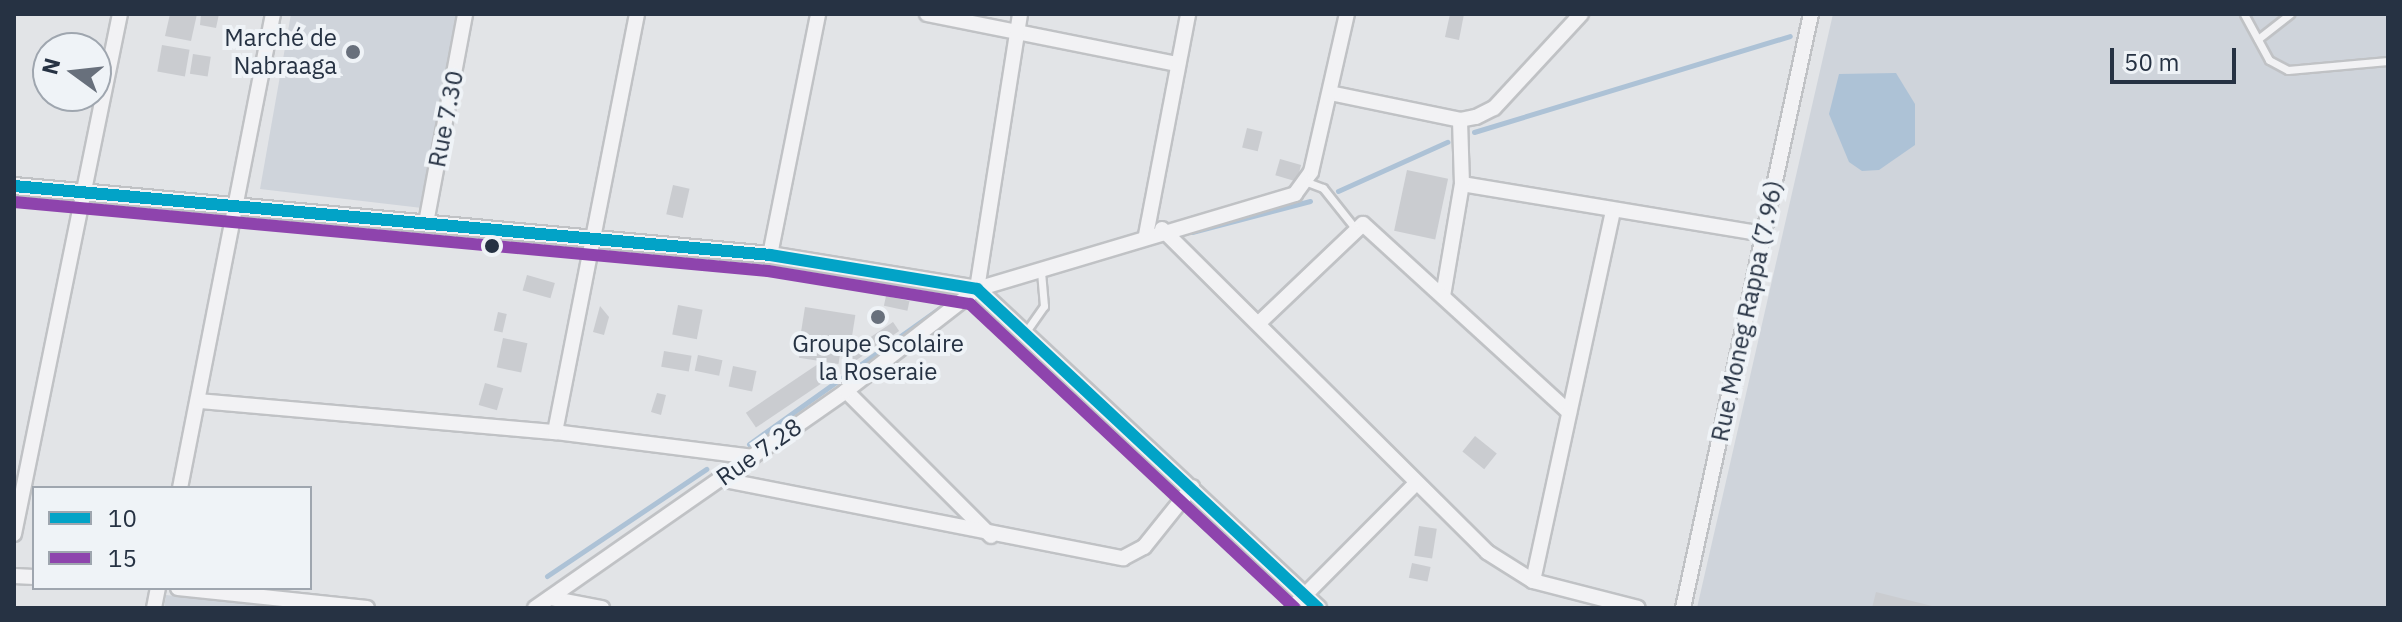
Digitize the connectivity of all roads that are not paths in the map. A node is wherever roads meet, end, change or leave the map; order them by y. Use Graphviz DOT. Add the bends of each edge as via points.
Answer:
graph roads {
  1 [pos="120,14"];
  2 [pos="273,14"];
  3 [pos="465,14"];
  4 [pos="637,14"];
  5 [pos="818,14"];
  6 [pos="927,14"];
  7 [pos="1020,14"];
  8 [pos="1188,14"];
  9 [pos="1347,14"];
  10 [pos="1581,14"];
  11 [pos="1811,14"];
  12 [pos="2244,14"];
  13 [pos="2290,14"];
  14 [pos="1017,32"];
  15 [pos="2258,39"];
  16 [pos="2388,61"];
  17 [pos="1178,64"];
  18 [pos="1330,93"];
  19 [pos="1460,120"];
  20 [pos="1307,182"];
  21 [pos="1462,184"];
  22 [pos="14,186"];
  23 [pos="87,193"];
  24 [pos="235,209"];
  25 [pos="1613,211"];
  26 [pos="426,223"];
  27 [pos="1354,227"];
  28 [pos="1162,229"];
  29 [pos="1763,234"];
  30 [pos="1146,235"];
  31 [pos="593,239"];
  32 [pos="770,255"];
  33 [pos="1040,269"];
  34 [pos="977,289"];
  35 [pos="1443,296"];
  36 [pos="1260,322"];
  37 [pos="1025,333"];
  38 [pos="846,391"];
  39 [pos="199,401"];
  40 [pos="1569,412"];
  41 [pos="555,432"];
  42 [pos="752,457"];
  43 [pos="719,479"];
  44 [pos="1415,484"];
  45 [pos="180,486"];
  46 [pos="1192,487"];
  47 [pos="14,534"];
  48 [pos="992,536"];
  49 [pos="1533,581"];
  50 [pos="197,590"];
  51 [pos="1305,595"];
  52 [pos="550,598"];
  53 [pos="367,608"];
  54 [pos="535,608"];
  55 [pos="602,608"];
  56 [pos="1292,608"];
  57 [pos="1318,608"];
  58 [pos="1638,608"];
  59 [pos="1683,608"];
  1 -- 23 [label="street"];
  2 -- 24 [label="street"];
  3 -- 26 [label="street, Rue 7.30"];
  4 -- 31 [label="street"];
  5 -- 32 [label="street"];
  6 -- 14 [label="street"];
  7 -- 14 [label="street"];
  8 -- 17 [label="street"];
  9 -- 18 [label="street"];
  10 -- 19 [label="street" via="1494,108"];
  11 -- 29 [label="street, Rue Moneg Rappa (7.96)"];
  12 -- 15 [label="lane"];
  13 -- 15 [label="lane"];
  14 -- 17 [label="street"];
  14 -- 34 [label="street"];
  15 -- 16 [label="lane" via="2269,60 2288,70"];
  17 -- 30 [label="street"];
  18 -- 19 [label="street"];
  18 -- 20 [label="street"];
  19 -- 21 [label="street"];
  20 -- 27 [label="lane" via="1323,188"];
  20 -- 28 [label="street" via="1295,194"];
  21 -- 25 [label="street"];
  21 -- 35 [label="street"];
  22 -- 23 [label="street"];
  23 -- 24 [label="street"];
  23 -- 47 [label="street"];
  24 -- 26 [label="street"];
  24 -- 39 [label="street"];
  25 -- 29 [label="street"];
  25 -- 40 [label="street"];
  26 -- 31 [label="street"];
  27 -- 35 [label="street" via="1367,227"];
  27 -- 36 [label="street"];
  28 -- 30 [label="street"];
  28 -- 36 [label="street"];
  29 -- 59 [label="street, Rue Moneg Rappa (7.96)"];
  30 -- 33 [label="street"];
  31 -- 32 [label="street"];
  31 -- 41 [label="street"];
  32 -- 34 [label="street"];
  33 -- 34 [label="street"];
  33 -- 37 [label="lane" via="1044,306"];
  34 -- 37 [label="street"];
  34 -- 38 [label="street, Rue 7.28"];
  35 -- 40 [label="street"];
  36 -- 44 [label="street"];
  37 -- 46 [label="street"];
  38 -- 42 [label="street, Rue 7.28"];
  38 -- 48 [label="street"];
  39 -- 41 [label="street"];
  39 -- 45 [label="street"];
  40 -- 49 [label="street"];
  41 -- 42 [label="street"];
  42 -- 43 [label="street, Rue 7.28"];
  43 -- 48 [label="street"];
  43 -- 52 [label="street, Rue 7.28"];
  44 -- 49 [label="street" via="1487,552"];
  44 -- 51 [label="street"];
  46 -- 48 [label="street" via="1144,547 1128,557"];
  46 -- 51 [label="street"];
  49 -- 58 [label="street"];
  50 -- 53 [label="street"];
  51 -- 56 [label="street"];
  51 -- 57 [label="street"];
  52 -- 54 [label="street, Rue 7.28"];
  52 -- 55 [label="street"];
}
